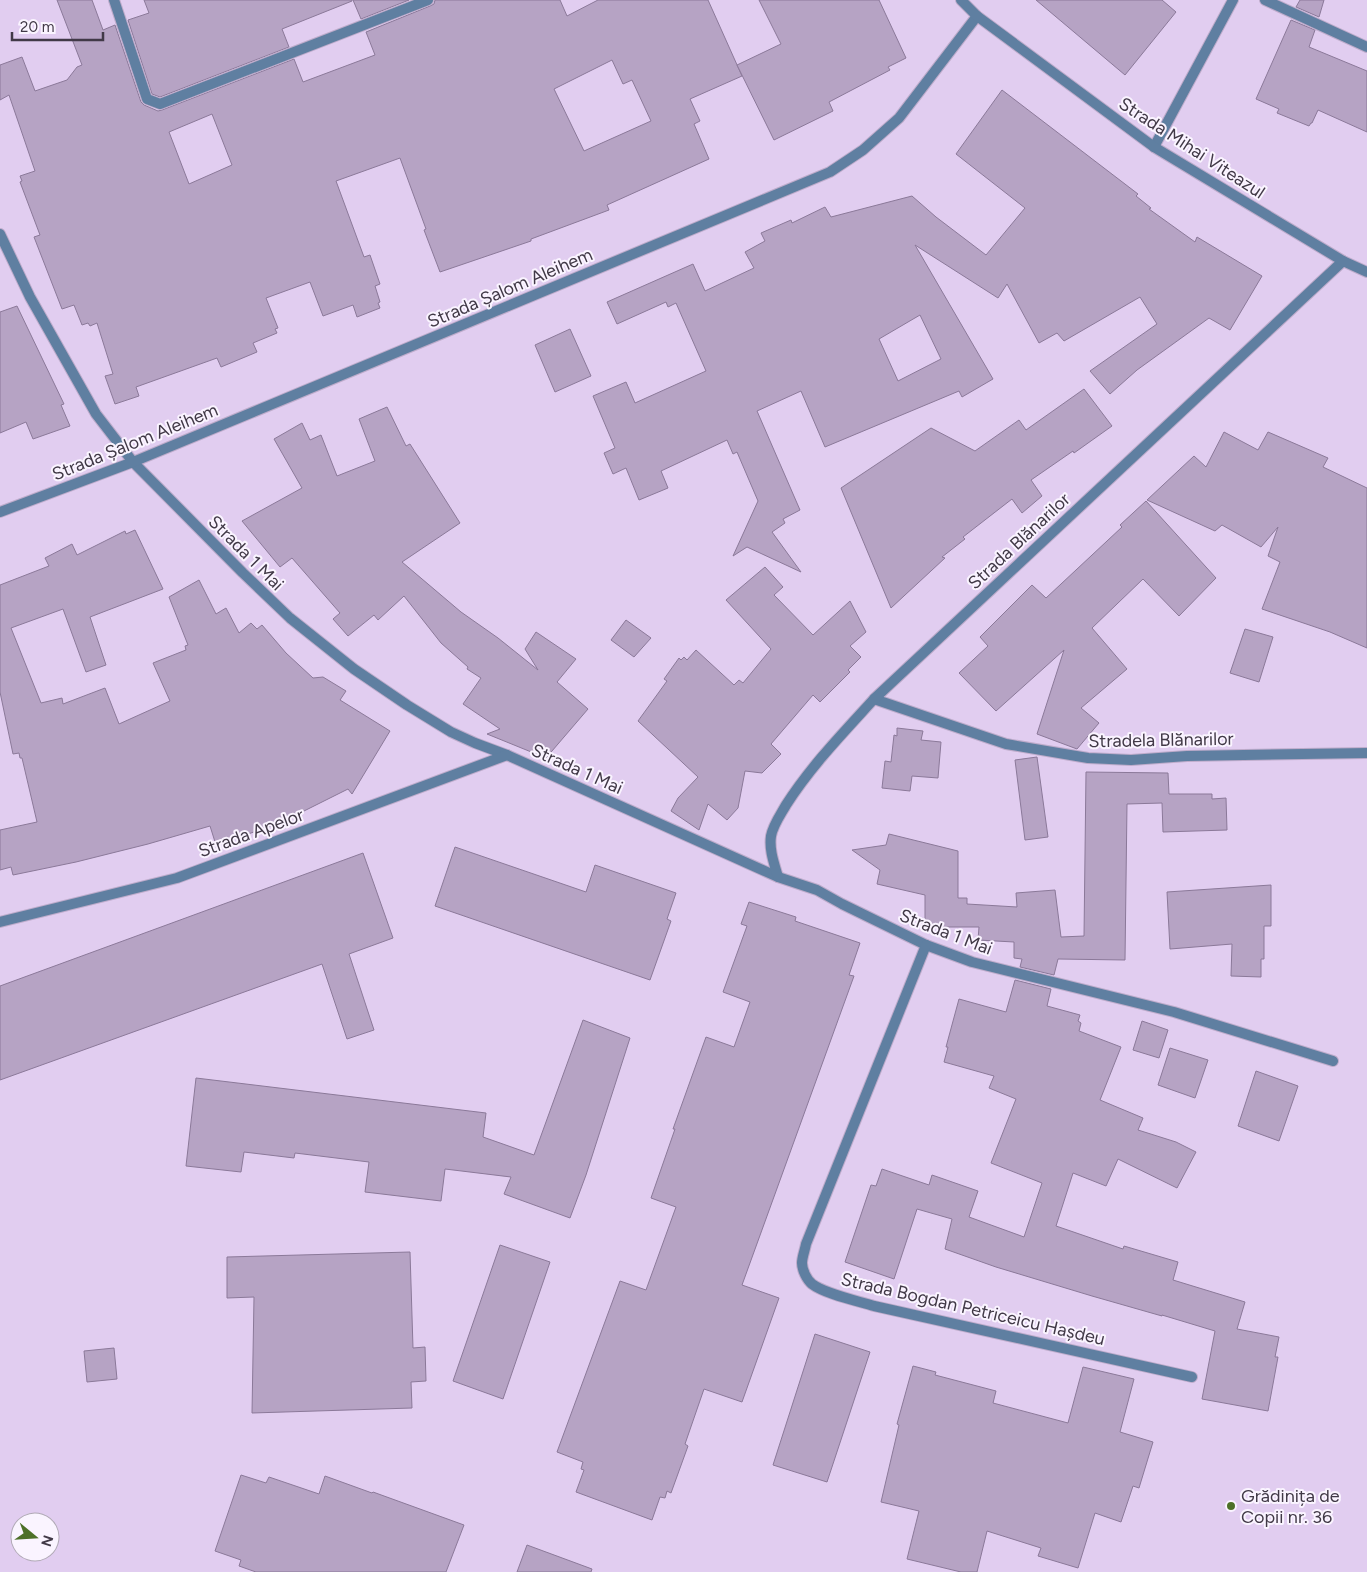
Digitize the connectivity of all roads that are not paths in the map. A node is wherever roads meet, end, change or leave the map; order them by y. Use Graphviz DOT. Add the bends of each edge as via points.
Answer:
graph roads {
  1 [pos="114,0"];
  2 [pos="428,0"];
  3 [pos="961,0"];
  4 [pos="1233,0"];
  5 [pos="1264,0"];
  6 [pos="977,16"];
  7 [pos="1367,47"];
  8 [pos="1154,147"];
  9 [pos="0,234"];
  10 [pos="1343,261"];
  11 [pos="1367,272"];
  12 [pos="133,462"];
  13 [pos="0,512"];
  14 [pos="874,699"];
  15 [pos="1367,753"];
  16 [pos="507,755"];
  17 [pos="778,877"];
  18 [pos="0,922"];
  19 [pos="926,945"];
  20 [pos="1333,1061"];
  21 [pos="1192,1377"];
  1 -- 2 [label="street" via="147,99 160,104"];
  3 -- 6 [label="street, Strada Mihai Viteazul"];
  4 -- 8 [label="street"];
  5 -- 7 [label="street"];
  6 -- 8 [label="street, Strada Mihai Viteazul"];
  6 -- 12 [label="street, Strada Șalom Aleihem" via="899,118 830,172"];
  8 -- 10 [label="street, Strada Mihai Viteazul"];
  9 -- 12 [label="street, Strada 1 Mai" via="30,297 96,414"];
  10 -- 11 [label="street, Strada Mihai Viteazul"];
  10 -- 14 [label="street, Strada Blănarilor"];
  12 -- 13 [label="street, Strada Șalom Aleihem"];
  12 -- 16 [label="street, Strada 1 Mai" via="243,574 340,658 452,732"];
  14 -- 15 [label="street, Stradela Blănarilor" via="1006,744 1088,758 1131,760"];
  14 -- 17 [label="street, Strada Blănarilor" via="818,762 779,817 771,835"];
  16 -- 17 [label="street, Strada 1 Mai"];
  16 -- 18 [label="street, Strada Apelor" via="177,878"];
  17 -- 19 [label="street, Strada 1 Mai" via="817,890"];
  19 -- 20 [label="street, Strada 1 Mai" via="972,962 1174,1012"];
  19 -- 21 [label="street, Strada Bogdan Petriceicu Hașdeu" via="806,1244 802,1264 804,1273 812,1284 824,1290 874,1306"];
}
